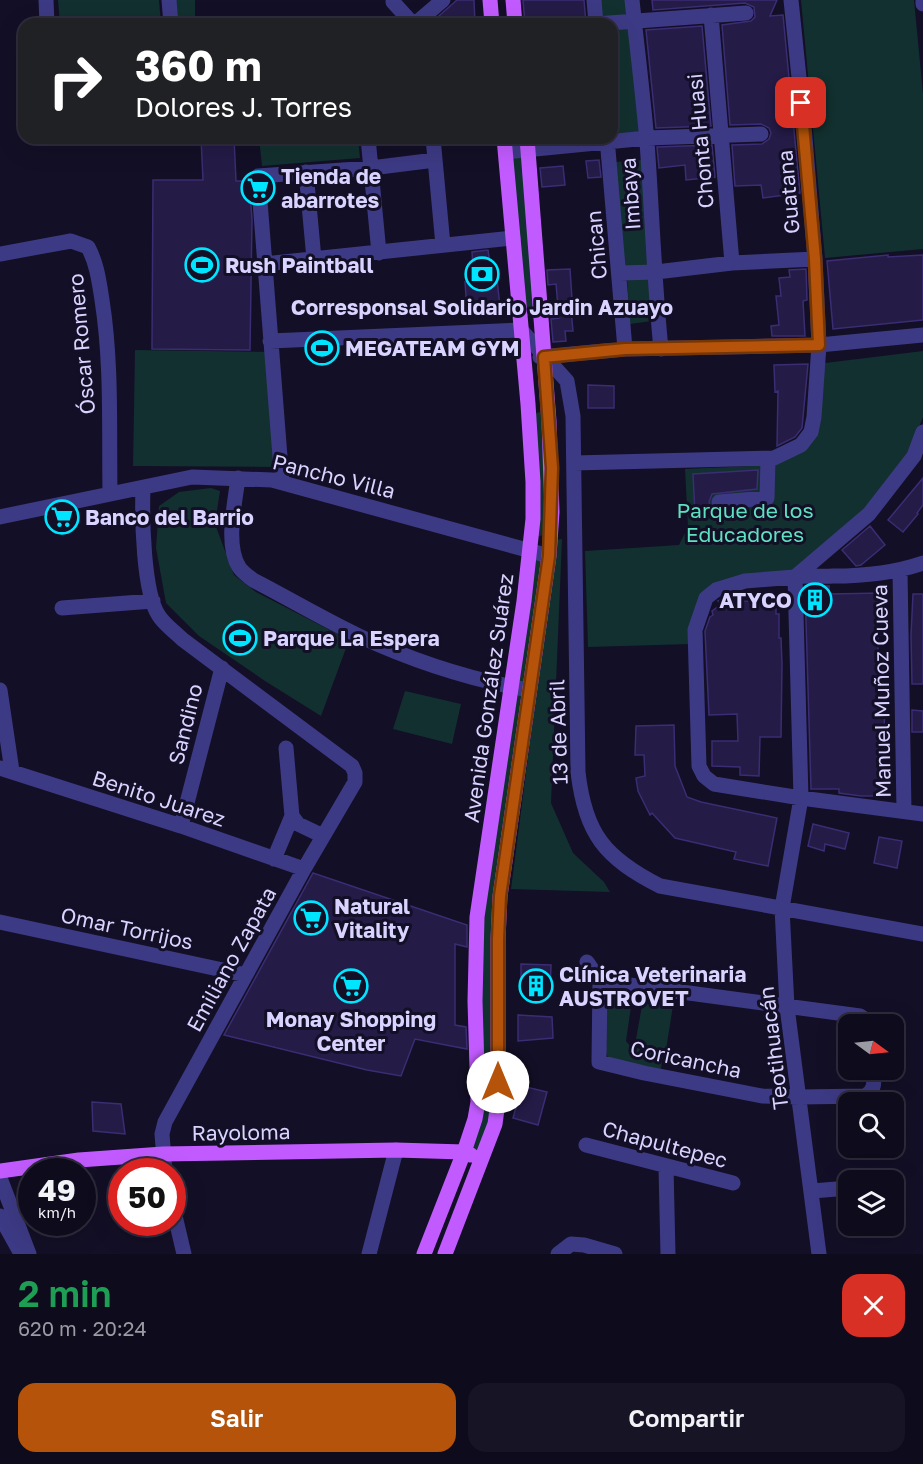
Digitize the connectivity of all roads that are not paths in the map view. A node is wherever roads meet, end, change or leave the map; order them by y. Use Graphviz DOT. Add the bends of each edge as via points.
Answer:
graph roads {
  1 [pos="46,0"];
  2 [pos="169,0"];
  3 [pos="443,0"];
  4 [pos="489,0"];
  5 [pos="513,0"];
  6 [pos="594,0"];
  7 [pos="632,0"];
  8 [pos="790,0"];
  9 [pos="393,2"];
  10 [pos="746,13"];
  11 [pos="711,15"];
  12 [pos="47,18"];
  13 [pos="170,18"];
  14 [pos="408,18"];
  15 [pos="421,18"];
  16 [pos="491,18"];
  17 [pos="514,18"];
  18 [pos="596,18"];
  19 [pos="634,20"];
  20 [pos="618,22"];
  21 [pos="761,134"];
  22 [pos="721,136"];
  23 [pos="647,138"];
  24 [pos="618,140"];
  25 [pos="369,144"];
  26 [pos="434,144"];
  27 [pos="528,144"];
  28 [pos="607,144"];
  29 [pos="505,145"];
  30 [pos="435,160"];
  31 [pos="371,168"];
  32 [pos="306,172"];
  33 [pos="513,238"];
  34 [pos="443,245"];
  35 [pos="379,253"];
  36 [pos="0,254"];
  37 [pos="314,259"];
  38 [pos="815,259"];
  39 [pos="732,263"];
  40 [pos="264,264"];
  41 [pos="656,272"];
  42 [pos="620,273"];
  43 [pos="522,330"];
  44 [pos="923,335"];
  45 [pos="270,341"];
  46 [pos="819,345"];
  47 [pos="625,349"];
  48 [pos="661,349"];
  49 [pos="544,357"];
  50 [pos="524,359"];
  51 [pos="923,432"];
  52 [pos="919,458"];
  53 [pos="768,459"];
  54 [pos="574,463"];
  55 [pos="238,478"];
  56 [pos="282,482"];
  57 [pos="143,488"];
  58 [pos="110,494"];
  59 [pos="719,502"];
  60 [pos="0,517"];
  61 [pos="530,550"];
  62 [pos="549,556"];
  63 [pos="923,563"];
  64 [pos="900,571"];
  65 [pos="795,578"];
  66 [pos="153,601"];
  67 [pos="62,608"];
  68 [pos="222,668"];
  69 [pos="511,687"];
  70 [pos="0,690"];
  71 [pos="529,690"];
  72 [pos="286,748"];
  73 [pos="6,770"];
  74 [pos="801,798"];
  75 [pos="904,811"];
  76 [pos="923,814"];
  77 [pos="292,816"];
  78 [pos="181,826"];
  79 [pos="323,836"];
  80 [pos="274,859"];
  81 [pos="304,869"];
  82 [pos="782,909"];
  83 [pos="0,922"];
  84 [pos="923,934"];
  85 [pos="587,962"];
  86 [pos="246,975"];
  87 [pos="600,981"];
  88 [pos="787,1007"];
  89 [pos="844,1014"];
  90 [pos="874,1080"];
  91 [pos="800,1097"];
  92 [pos="586,1145"];
  93 [pos="396,1150"];
  94 [pos="464,1152"];
  95 [pos="163,1154"];
  96 [pos="163,1158"];
  97 [pos="482,1160"];
  98 [pos="666,1167"];
  99 [pos="0,1171"];
  100 [pos="0,1178"];
  101 [pos="733,1183"];
  102 [pos="838,1189"];
  103 [pos="812,1191"];
  104 [pos="0,1216"];
  105 [pos="180,1236"];
  106 [pos="22,1254"];
  107 [pos="29,1254"];
  108 [pos="184,1254"];
  109 [pos="369,1254"];
  110 [pos="424,1254"];
  111 [pos="445,1254"];
  112 [pos="558,1254"];
  113 [pos="615,1254"];
  114 [pos="668,1254"];
  115 [pos="819,1254"];
  1 -- 12 [label="street"];
  2 -- 13 [label="street"];
  3 -- 15 [label="street"];
  4 -- 16 [label="main road"];
  5 -- 17 [label="main road"];
  6 -- 18 [label="street"];
  7 -- 19 [label="street, Imbaya"];
  8 -- 38 [label="street, Guatana"];
  9 -- 14 [label="street"];
  10 -- 11 [label="street"];
  11 -- 19 [label="street"];
  11 -- 22 [label="street, Chonta Huasi"];
  19 -- 20 [label="street"];
  19 -- 23 [label="street, Imbaya"];
  21 -- 22 [label="street"];
  22 -- 23 [label="street"];
  22 -- 39 [label="street, Chonta Huasi"];
  23 -- 24 [label="street"];
  23 -- 41 [label="street, Imbaya"];
  25 -- 31 [label="street"];
  26 -- 30 [label="street"];
  27 -- 29 [label="street"];
  27 -- 49 [label="main road, Avenida González Suárez"];
  28 -- 42 [label="street, Chican"];
  29 -- 33 [label="main road, Avenida González Suárez"];
  30 -- 31 [label="street"];
  30 -- 34 [label="street"];
  31 -- 32 [label="street"];
  31 -- 35 [label="street"];
  32 -- 37 [label="street"];
  32 -- 40 [label="street" via="258,176"];
  33 -- 34 [label="street"];
  33 -- 43 [label="main road, Avenida González Suárez"];
  34 -- 35 [label="street"];
  35 -- 37 [label="street"];
  36 -- 58 [label="street, Óscar Romero" via="71,241 88,247 95,261 108,361"];
  37 -- 40 [label="street"];
  38 -- 39 [label="street"];
  38 -- 46 [label="street, Guatana"];
  39 -- 41 [label="street"];
  40 -- 45 [label="street"];
  41 -- 42 [label="street"];
  41 -- 48 [label="street, Imbaya"];
  42 -- 47 [label="street, Chican"];
  43 -- 45 [label="street"];
  43 -- 49 [label="street, 13 de Abril"];
  43 -- 50 [label="main road, Avenida González Suárez"];
  44 -- 46 [label="street"];
  45 -- 56 [label="street"];
  46 -- 48 [label="street"];
  46 -- 53 [label="street, Guatana" via="811,432 801,445"];
  47 -- 48 [label="street"];
  47 -- 49 [label="street"];
  49 -- 50 [label="street"];
  49 -- 54 [label="street, 13 de Abril" via="567,381 573,416"];
  49 -- 62 [label="main road, Avenida González Suárez" via="552,468"];
  50 -- 61 [label="main road, Avenida González Suárez" via="533,482"];
  51 -- 52 [label="street"];
  52 -- 65 [label="street" via="869,514"];
  53 -- 54 [label="street"];
  53 -- 59 [label="street" via="767,498"];
  54 -- 82 [label="street, 13 de Abril" via="578,772 581,799 589,820 612,854 635,873 660,886"];
  55 -- 56 [label="street, Pancho Villa"];
  55 -- 57 [label="street, Pancho Villa" via="192,477"];
  55 -- 69 [label="street" via="233,555 240,569 253,580 359,636 436,666"];
  56 -- 61 [label="street, Pancho Villa"];
  57 -- 58 [label="street, Pancho Villa"];
  57 -- 66 [label="street"];
  58 -- 60 [label="street, Pancho Villa"];
  61 -- 62 [label="street, Pancho Villa"];
  61 -- 69 [label="main road, Avenida González Suárez"];
  62 -- 71 [label="main road, Avenida González Suárez"];
  63 -- 64 [label="street"];
  64 -- 65 [label="street"];
  64 -- 75 [label="street, Manuel Muñoz Cueva"];
  65 -- 74 [label="street, Teotihuacán"];
  65 -- 74 [label="street" via="745,581 716,590 706,598 695,630 699,766 704,776 714,784"];
  66 -- 67 [label="street"];
  66 -- 68 [label="street" via="158,616"];
  68 -- 78 [label="street, Sandino"];
  68 -- 79 [label="street, Emiliano Zapata" via="352,766 355,782"];
  69 -- 71 [label="street"];
  69 -- 94 [label="main road, Avenida González Suárez" via="477,917 479,1093"];
  70 -- 73 [label="street"];
  71 -- 97 [label="main road, Avenida González Suárez" via="500,896 498,1102"];
  72 -- 77 [label="street"];
  73 -- 78 [label="street, Benito Juarez"];
  74 -- 75 [label="street"];
  74 -- 82 [label="street, Teotihuacán"];
  75 -- 76 [label="street"];
  77 -- 79 [label="street" via="298,824"];
  77 -- 80 [label="street"];
  78 -- 80 [label="street, Benito Juarez"];
  79 -- 81 [label="street, Emiliano Zapata"];
  80 -- 81 [label="street, Benito Juarez"];
  81 -- 86 [label="street, Emiliano Zapata"];
  82 -- 84 [label="street, 13 de Abril"];
  82 -- 88 [label="street, Teotihuacán"];
  83 -- 86 [label="street, Omar Torrijos"];
  85 -- 87 [label="street"];
  86 -- 95 [label="street, Emiliano Zapata" via="165,1122"];
  87 -- 88 [label="street"];
  87 -- 91 [label="street, Coricancha" via="599,1062 762,1096"];
  88 -- 89 [label="street"];
  88 -- 91 [label="street, Teotihuacán"];
  90 -- 91 [label="street, Coricancha" via="871,1092 865,1096"];
  91 -- 103 [label="street, Teotihuacán"];
  92 -- 98 [label="street, Chapultepec"];
  93 -- 94 [label="main road, Rayoloma"];
  93 -- 95 [label="main road, Rayoloma"];
  93 -- 109 [label="street"];
  94 -- 97 [label="main road, Rayoloma"];
  94 -- 110 [label="main road, Avenida González Suárez"];
  95 -- 96 [label="street, Emiliano Zapata"];
  95 -- 99 [label="main road, Rayoloma"];
  97 -- 111 [label="main road, Avenida González Suárez"];
  98 -- 101 [label="street, Chapultepec"];
  98 -- 114 [label="street"];
  100 -- 107 [label="street"];
  102 -- 103 [label="street"];
  103 -- 115 [label="street, Teotihuacán"];
  104 -- 106 [label="street"];
  105 -- 108 [label="street"];
  112 -- 113 [label="street" via="571,1244"];
}
